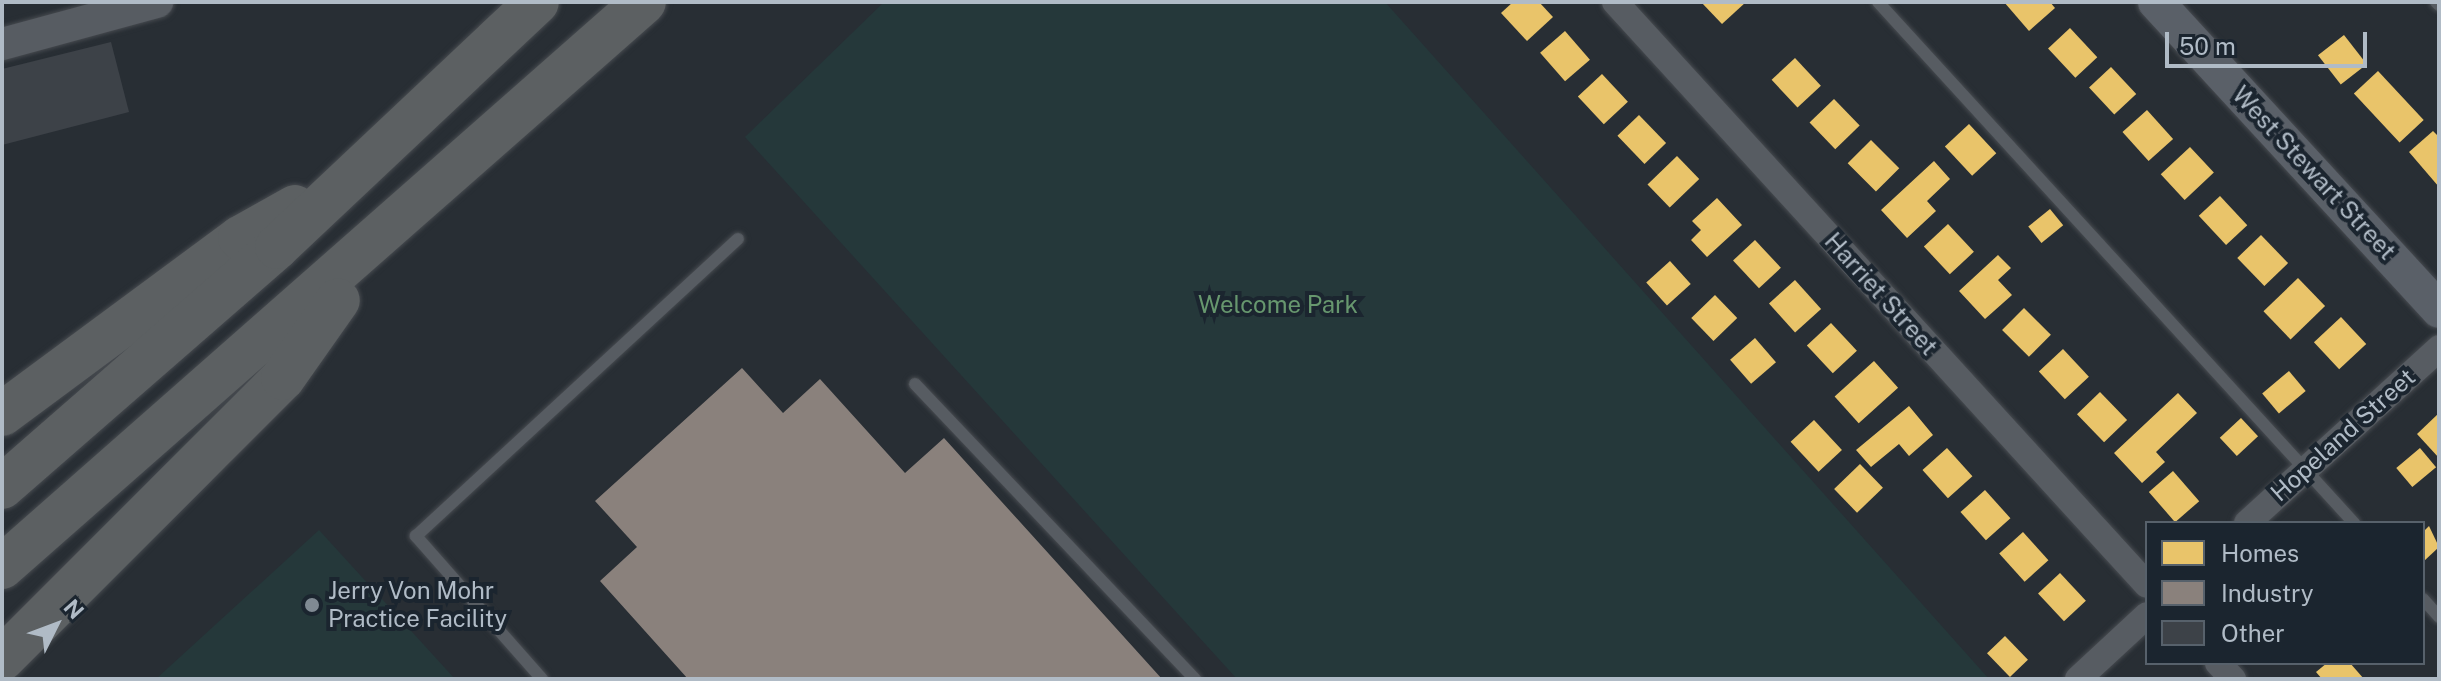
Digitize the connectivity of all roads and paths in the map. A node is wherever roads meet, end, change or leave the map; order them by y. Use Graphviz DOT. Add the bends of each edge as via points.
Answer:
graph roads {
  1 [pos="157,2"];
  2 [pos="537,2"];
  3 [pos="644,2"];
  4 [pos="1615,2"];
  5 [pos="1878,2"];
  6 [pos="2156,2"];
  7 [pos="2,44"];
  8 [pos="349,176"];
  9 [pos="384,236"];
  10 [pos="738,239"];
  11 [pos="2439,310"];
  12 [pos="2439,348"];
  13 [pos="915,384"];
  14 [pos="2,414"];
  15 [pos="2306,469"];
  16 [pos="2,487"];
  17 [pos="2249,521"];
  18 [pos="2352,521"];
  19 [pos="2,567"];
  20 [pos="2145,583"];
  21 [pos="2425,601"];
  22 [pos="2145,617"];
  23 [pos="2439,617"];
  24 [pos="2,659"];
  25 [pos="542,679"];
  26 [pos="1195,679"];
  27 [pos="2078,679"];
  1 -- 7 [label="street"];
  2 -- 8 [label="highway"];
  3 -- 9 [label="highway"];
  4 -- 20 [label="street, Harriet Street"];
  5 -- 15 [label="lane"];
  6 -- 11 [label="main road, West Stewart Street"];
  8 -- 14 [label="highway" via="240,238"];
  8 -- 16 [label="highway"];
  9 -- 19 [label="highway"];
  9 -- 24 [label="highway" via="283,378"];
  10 -- 25 [label="lane" via="416,536"];
  12 -- 15 [label="street, Hopeland Street"];
  13 -- 26 [label="lane"];
  15 -- 17 [label="street, Hopeland Street"];
  15 -- 18 [label="lane"];
  21 -- 23 [label="lane"];
  22 -- 27 [label="street"];
}
